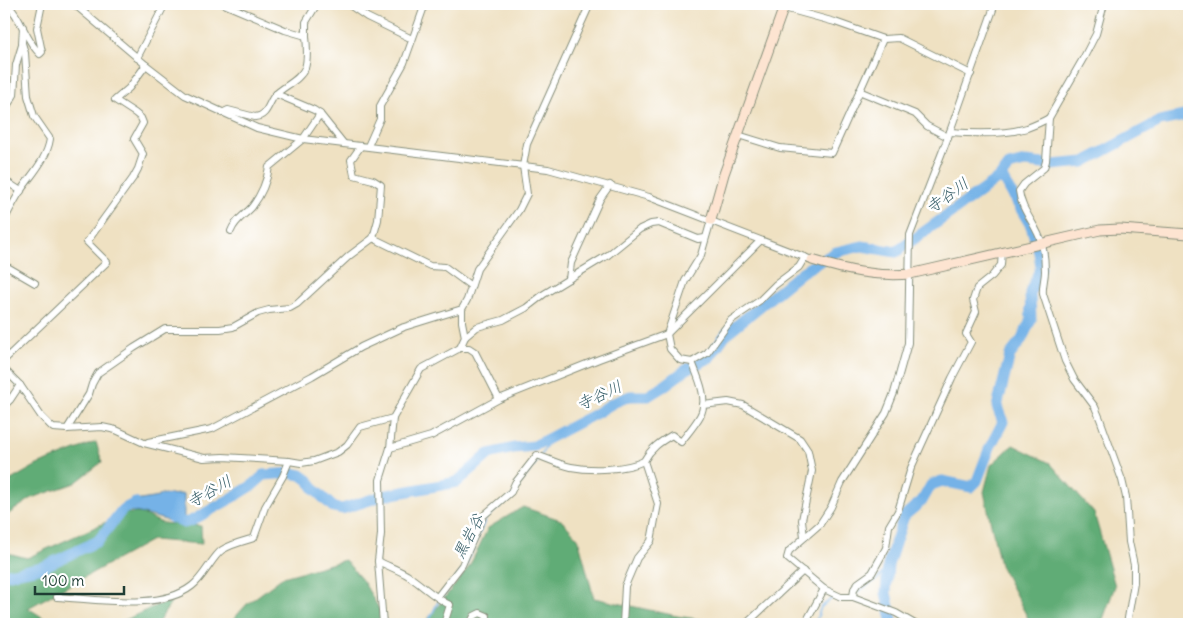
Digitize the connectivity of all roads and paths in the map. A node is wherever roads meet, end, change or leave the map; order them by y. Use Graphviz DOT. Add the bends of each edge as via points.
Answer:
graph roads {
  1 [pos="7,4"];
  2 [pos="42,4"];
  3 [pos="74,4"];
  4 [pos="166,4"];
  5 [pos="224,4"];
  6 [pos="317,4"];
  7 [pos="348,4"];
  8 [pos="425,4"];
  9 [pos="590,4"];
  10 [pos="995,4"];
  11 [pos="1104,4"];
  12 [pos="784,6"];
  13 [pos="23,27"];
  14 [pos="306,36"];
  15 [pos="412,39"];
  16 [pos="883,39"];
  17 [pos="22,43"];
  18 [pos="137,58"];
  19 [pos="146,65"];
  20 [pos="971,74"];
  21 [pos="859,91"];
  22 [pos="276,94"];
  23 [pos="4,111"];
  24 [pos="222,113"];
  25 [pos="320,114"];
  26 [pos="1049,118"];
  27 [pos="949,134"];
  28 [pos="738,135"];
  29 [pos="303,139"];
  30 [pos="344,144"];
  31 [pos="364,146"];
  32 [pos="523,166"];
  33 [pos="4,180"];
  34 [pos="610,185"];
  35 [pos="21,191"];
  36 [pos="711,220"];
  37 [pos="4,221"];
  38 [pos="231,231"];
  39 [pos="1189,234"];
  40 [pos="373,238"];
  41 [pos="705,238"];
  42 [pos="760,241"];
  43 [pos="1038,244"];
  44 [pos="1002,252"];
  45 [pos="809,259"];
  46 [pos="5,267"];
  47 [pos="910,274"];
  48 [pos="569,279"];
  49 [pos="35,283"];
  50 [pos="472,286"];
  51 [pos="462,309"];
  52 [pos="668,334"];
  53 [pos="465,337"];
  54 [pos="460,348"];
  55 [pos="4,360"];
  56 [pos="692,362"];
  57 [pos="4,369"];
  58 [pos="20,384"];
  59 [pos="500,399"];
  60 [pos="703,405"];
  61 [pos="4,406"];
  62 [pos="393,418"];
  63 [pos="67,429"];
  64 [pos="144,443"];
  65 [pos="390,448"];
  66 [pos="289,460"];
  67 [pos="644,461"];
  68 [pos="804,538"];
  69 [pos="378,561"];
  70 [pos="803,571"];
  71 [pos="824,589"];
  72 [pos="57,597"];
  73 [pos="854,597"];
  74 [pos="439,598"];
  75 [pos="383,624"];
  76 [pos="444,624"];
  77 [pos="470,624"];
  78 [pos="486,624"];
  79 [pos="623,624"];
  80 [pos="746,624"];
  81 [pos="805,624"];
  82 [pos="915,624"];
  83 [pos="1127,624"];
  1 -- 13 [label="street"];
  2 -- 13 [label="street" via="37,28 40,54"];
  3 -- 18 [label="street"];
  4 -- 18 [label="street"];
  5 -- 14 [label="street"];
  6 -- 14 [label="street" via="306,22"];
  7 -- 15 [label="street"];
  8 -- 15 [label="street"];
  9 -- 32 [label="street" via="527,144"];
  10 -- 20 [label="street"];
  11 -- 26 [label="street" via="1096,34"];
  12 -- 16 [label="street"];
  12 -- 28 [label="street"];
  13 -- 17 [label="street"];
  14 -- 22 [label="street" via="304,69"];
  15 -- 31 [label="street" via="404,63 380,106 380,119"];
  16 -- 20 [label="street" via="899,38"];
  16 -- 21 [label="street"];
  17 -- 23 [label="street" via="16,65 14,95"];
  17 -- 35 [label="street" via="28,96 34,116 50,139 43,160"];
  18 -- 19 [label="street"];
  19 -- 24 [label="street" via="186,95"];
  19 -- 55 [label="street" via="129,88 115,100 142,118 143,123 134,139 143,154 138,169 87,242 107,262"];
  20 -- 27 [label="street"];
  21 -- 27 [label="street" via="914,114 927,126"];
  21 -- 28 [label="street" via="832,153 780,148"];
  22 -- 24 [label="street" via="269,108 259,117 228,110"];
  22 -- 25 [label="street"];
  24 -- 29 [label="street" via="257,128"];
  25 -- 29 [label="street"];
  25 -- 30 [label="street"];
  26 -- 27 [label="street" via="1026,128"];
  26 -- 43 [label="street" via="1044,168 1019,191"];
  27 -- 47 [label="street" via="910,235"];
  28 -- 36 [label="street"];
  29 -- 30 [label="street"];
  29 -- 38 [label="street" via="269,167 267,182"];
  30 -- 31 [label="street"];
  31 -- 32 [label="street"];
  31 -- 40 [label="street" via="351,160 354,175 380,185 378,220"];
  32 -- 34 [label="street"];
  32 -- 50 [label="street" via="527,194 477,269"];
  33 -- 35 [label="street"];
  34 -- 36 [label="street"];
  34 -- 48 [label="street" via="600,199 571,263"];
  35 -- 37 [label="street"];
  36 -- 41 [label="street"];
  36 -- 42 [label="street"];
  39 -- 43 [label="street" via="1100,230"];
  40 -- 50 [label="street" via="430,266 445,267"];
  40 -- 63 [label="street" via="290,308 258,313 233,327 165,329 134,348 98,374 90,394"];
  41 -- 48 [label="street" via="698,239 651,224"];
  41 -- 52 [label="street" via="701,255 684,281"];
  42 -- 45 [label="street"];
  42 -- 52 [label="street"];
  43 -- 44 [label="street"];
  43 -- 83 [label="street" via="1045,272 1043,294 1065,361 1095,407 1124,488 1134,583"];
  44 -- 47 [label="street"];
  44 -- 73 [label="street" via="1001,265 977,288 973,300 976,312 966,334 971,342 911,468 898,511 889,526 886,548 872,573 854,589"];
  45 -- 47 [label="street" via="871,275"];
  45 -- 56 [label="street" via="759,302 731,320 707,353"];
  46 -- 49 [label="street"];
  47 -- 68 [label="street" via="908,343 886,413 842,482 820,524"];
  48 -- 53 [label="street" via="526,308 503,320 477,327"];
  50 -- 51 [label="street"];
  51 -- 53 [label="street"];
  51 -- 64 [label="street" via="404,327 361,347 212,429"];
  52 -- 56 [label="street" via="670,349 680,360"];
  52 -- 59 [label="street"];
  53 -- 54 [label="street"];
  54 -- 59 [label="street" via="475,352"];
  54 -- 62 [label="street" via="422,369"];
  56 -- 60 [label="street" via="700,381"];
  57 -- 58 [label="street"];
  58 -- 61 [label="street"];
  58 -- 63 [label="street" via="53,428"];
  59 -- 65 [label="street" via="431,436"];
  60 -- 67 [label="street" via="701,415 681,442 672,435 657,444"];
  60 -- 68 [label="street" via="728,402 743,405 800,439 808,451 812,471 802,520"];
  62 -- 65 [label="street"];
  62 -- 66 [label="street" via="360,427 338,452 314,461 301,463"];
  63 -- 64 [label="street" via="102,427"];
  64 -- 66 [label="street" via="204,458"];
  65 -- 69 [label="street" via="380,480"];
  66 -- 72 [label="street" via="265,507 254,538 221,551 202,576 176,596 149,602"];
  67 -- 74 [label="street" via="611,469 570,467 541,456 515,483 511,492 483,516 462,565"];
  67 -- 79 [label="street" via="658,504 651,540 637,558 625,586"];
  68 -- 70 [label="street" via="789,551 787,558"];
  69 -- 74 [label="street" via="407,575"];
  69 -- 75 [label="street"];
  70 -- 71 [label="street"];
  70 -- 80 [label="street"];
  71 -- 73 [label="street" via="838,596"];
  71 -- 81 [label="street"];
  73 -- 82 [label="street"];
  74 -- 76 [label="street" via="450,605"];
  77 -- 78 [label="street" via="480,613 487,616"];
}
